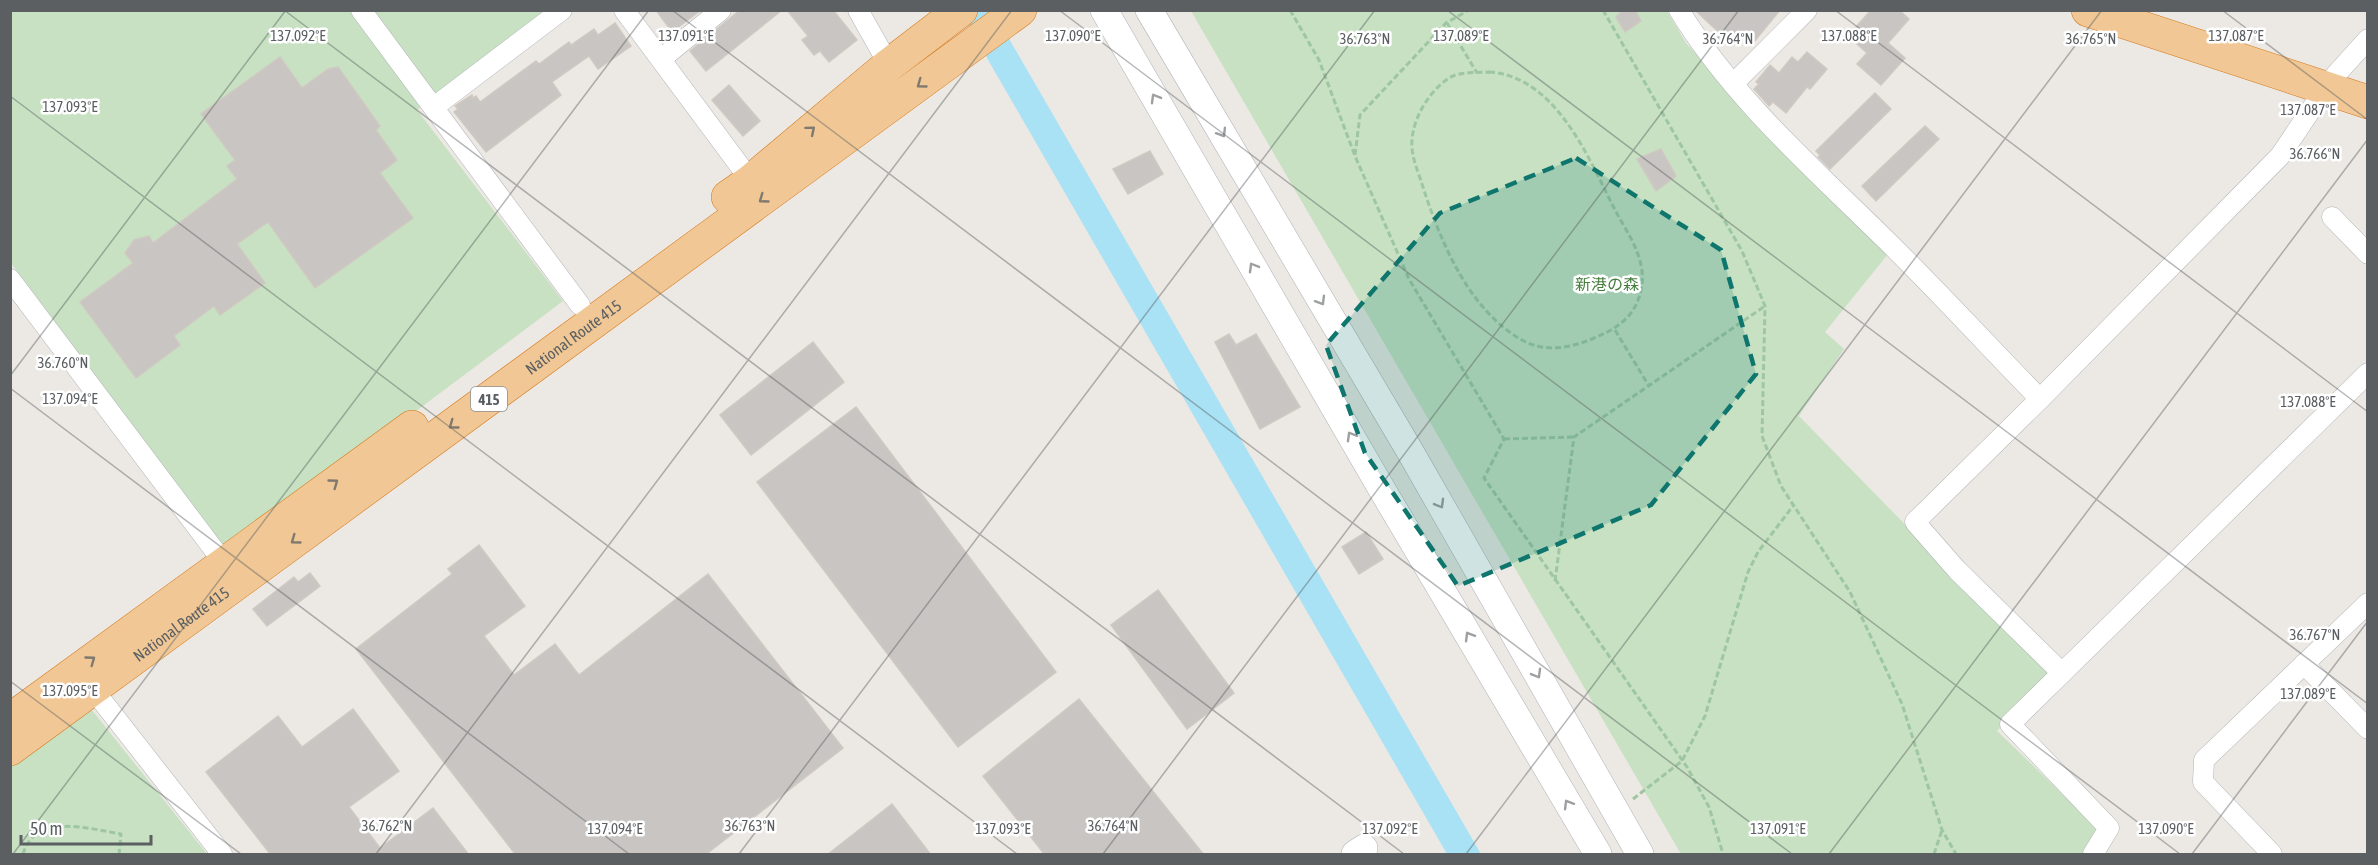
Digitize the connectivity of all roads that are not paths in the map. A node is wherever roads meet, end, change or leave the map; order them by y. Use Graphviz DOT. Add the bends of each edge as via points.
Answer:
graph roads {
  1 [pos="361,10"];
  2 [pos="562,10"];
  3 [pos="624,10"];
  4 [pos="722,10"];
  5 [pos="858,10"];
  6 [pos="1104,10"];
  7 [pos="1149,10"];
  8 [pos="1679,10"];
  9 [pos="1808,10"];
  10 [pos="2088,10"];
  11 [pos="956,14"];
  12 [pos="1016,14"];
  13 [pos="2150,20"];
  14 [pos="2367,39"];
  15 [pos="661,59"];
  16 [pos="889,65"];
  17 [pos="1733,84"];
  18 [pos="2326,89"];
  19 [pos="2367,102"];
  20 [pos="434,107"];
  21 [pos="751,181"];
  22 [pos="2331,217"];
  23 [pos="2367,254"];
  24 [pos="10,279"];
  25 [pos="580,305"];
  26 [pos="2367,373"];
  27 [pos="2040,399"];
  28 [pos="224,563"];
  29 [pos="2367,603"];
  30 [pos="2304,664"];
  31 [pos="2062,673"];
  32 [pos="92,688"];
  33 [pos="10,720"];
  34 [pos="2367,729"];
  35 [pos="10,749"];
  36 [pos="222,855"];
  37 [pos="1598,855"];
  38 [pos="1640,855"];
  39 [pos="2093,855"];
  40 [pos="2272,855"];
  1 -- 20 [label="street"];
  2 -- 20 [label="street"];
  3 -- 15 [label="street"];
  4 -- 15 [label="street"];
  5 -- 16 [label="street"];
  37 -- 6 [label="street, one-way"];
  7 -- 38 [label="street, one-way" via="1411,453"];
  8 -- 17 [label="street"];
  9 -- 17 [label="street"];
  10 -- 13 [label="highway"];
  11 -- 16 [label="highway, National Route 415 / 415"];
  12 -- 32 [label="highway, National Route 415 / 415, one-way"];
  13 -- 18 [label="highway"];
  14 -- 18 [label="street"];
  15 -- 21 [label="street"];
  21 -- 16 [label="highway, National Route 415 / 415, one-way"];
  17 -- 27 [label="street" via="1766,123"];
  18 -- 19 [label="highway"];
  18 -- 27 [label="street" via="2280,156"];
  20 -- 25 [label="street"];
  21 -- 25 [label="highway, National Route 415 / 415"];
  22 -- 23 [label="street"];
  24 -- 28 [label="street"];
  28 -- 25 [label="highway, National Route 415 / 415, one-way"];
  26 -- 31 [label="street"];
  27 -- 31 [label="street" via="1915,522 1957,570"];
  33 -- 28 [label="highway, National Route 415 / 415, one-way"];
  29 -- 30 [label="street"];
  30 -- 34 [label="street"];
  30 -- 40 [label="street" via="2204,760 2202,782"];
  31 -- 39 [label="street" via="2010,724 2109,828"];
  32 -- 35 [label="highway, National Route 415 / 415"];
  32 -- 36 [label="street"];
}
